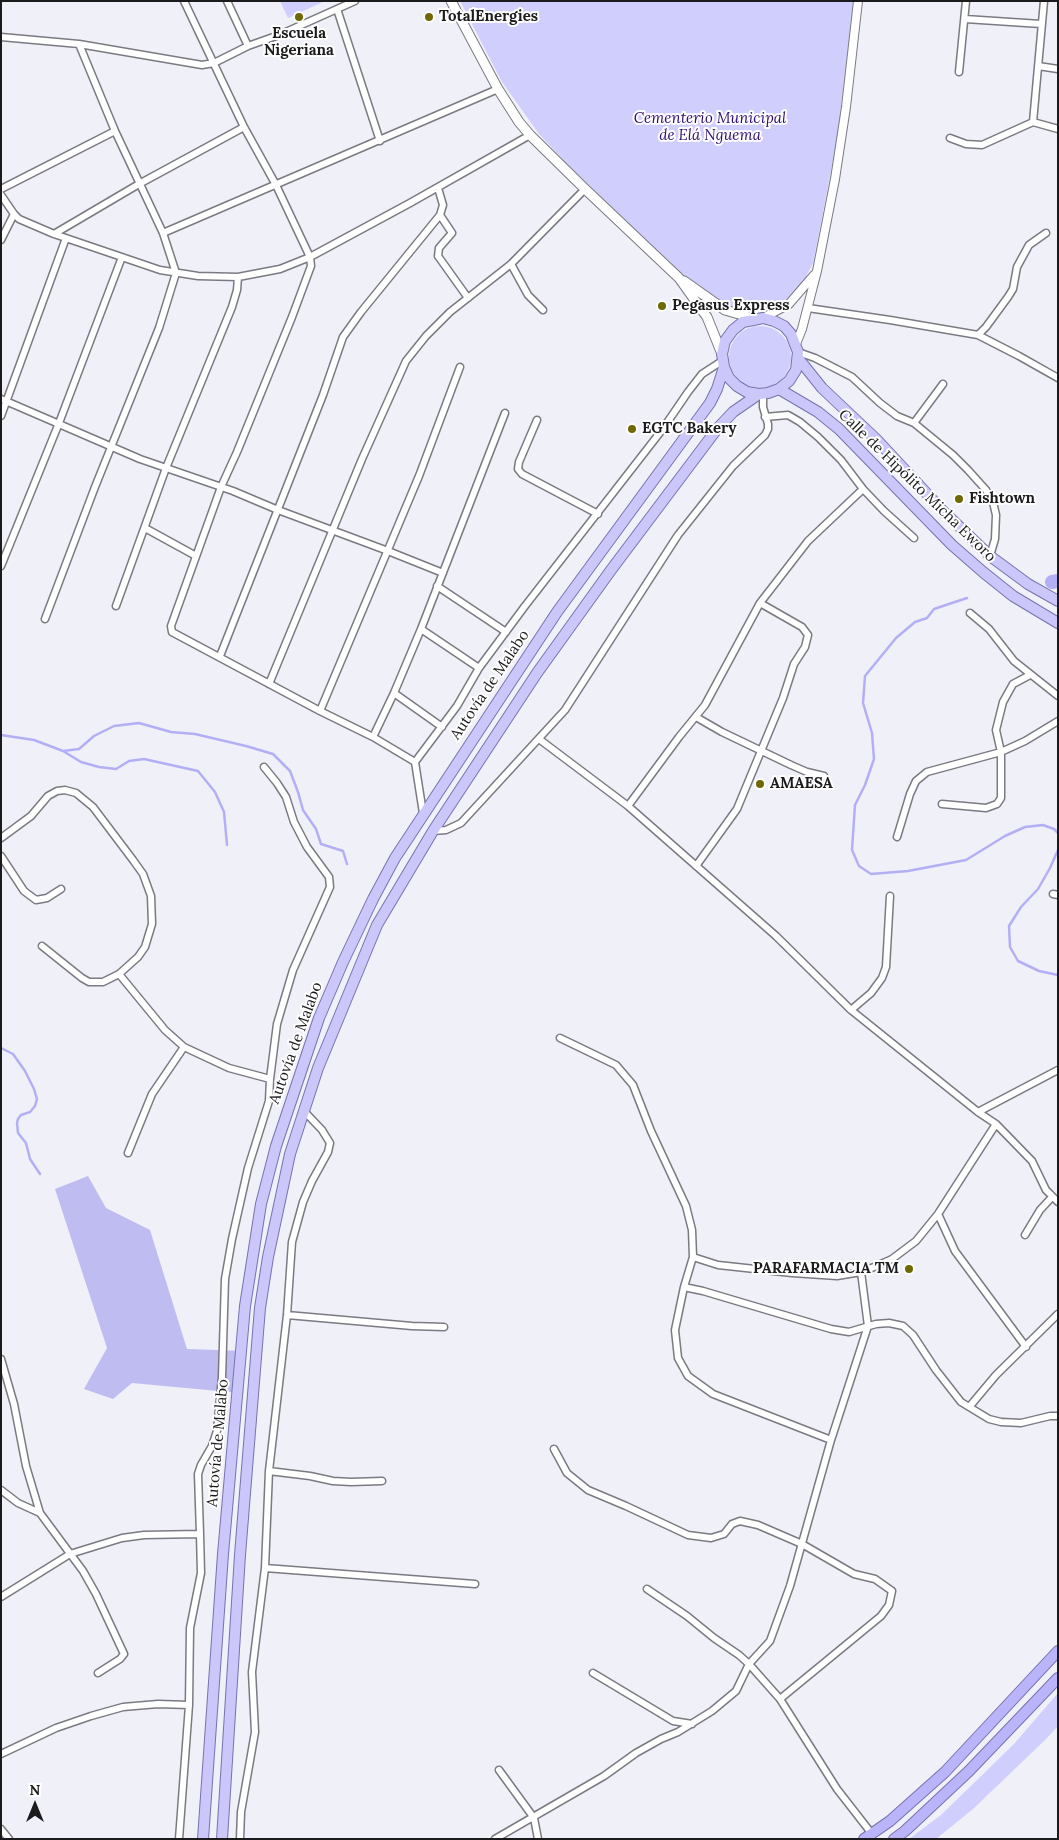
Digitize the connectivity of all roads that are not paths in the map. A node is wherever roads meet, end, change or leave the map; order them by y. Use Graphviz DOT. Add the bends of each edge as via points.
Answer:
graph roads {
  1 [pos="184,1"];
  2 [pos="227,1"];
  3 [pos="355,1"];
  4 [pos="451,1"];
  5 [pos="858,1"];
  6 [pos="966,1"];
  7 [pos="1044,1"];
  8 [pos="337,9"];
  9 [pos="965,19"];
  10 [pos="1041,24"];
  11 [pos="1,37"];
  12 [pos="78,44"];
  13 [pos="248,46"];
  14 [pos="214,63"];
  15 [pos="1038,66"];
  16 [pos="1058,69"];
  17 [pos="959,72"];
  18 [pos="498,90"];
  19 [pos="1033,122"];
  20 [pos="244,128"];
  21 [pos="1058,129"];
  22 [pos="115,131"];
  23 [pos="530,136"];
  24 [pos="950,138"];
  25 [pos="380,141"];
  26 [pos="139,184"];
  27 [pos="276,185"];
  28 [pos="438,188"];
  29 [pos="1,189"];
  30 [pos="585,189"];
  31 [pos="1,195"];
  32 [pos="14,214"];
  33 [pos="440,215"];
  34 [pos="163,233"];
  35 [pos="1046,233"];
  36 [pos="54,234"];
  37 [pos="66,238"];
  38 [pos="1,240"];
  39 [pos="122,256"];
  40 [pos="310,257"];
  41 [pos="511,264"];
  42 [pos="817,271"];
  43 [pos="176,273"];
  44 [pos="238,277"];
  45 [pos="680,278"];
  46 [pos="468,298"];
  47 [pos="808,308"];
  48 [pos="543,310"];
  49 [pos="760,319"];
  50 [pos="978,335"];
  51 [pos="797,351"];
  52 [pos="723,361"];
  53 [pos="460,367"];
  54 [pos="1058,378"];
  55 [pos="943,384"];
  56 [pos="780,389"];
  57 [pos="761,394"];
  58 [pos="4,401"];
  59 [pos="505,413"];
  60 [pos="1,416"];
  61 [pos="765,416"];
  62 [pos="537,420"];
  63 [pos="59,423"];
  64 [pos="914,423"];
  65 [pos="112,446"];
  66 [pos="166,468"];
  67 [pos="221,487"];
  68 [pos="863,489"];
  69 [pos="278,510"];
  70 [pos="598,514"];
  71 [pos="145,528"];
  72 [pos="333,531"];
  73 [pos="914,538"];
  74 [pos="388,551"];
  75 [pos="196,556"];
  76 [pos="990,556"];
  77 [pos="1,566"];
  78 [pos="443,573"];
  79 [pos="437,586"];
  80 [pos="1058,601"];
  81 [pos="760,603"];
  82 [pos="116,606"];
  83 [pos="970,613"];
  84 [pos="46,619"];
  85 [pos="1058,623"];
  86 [pos="421,629"];
  87 [pos="506,632"];
  88 [pos="220,656"];
  89 [pos="479,668"];
  90 [pos="1030,675"];
  91 [pos="269,684"];
  92 [pos="394,693"];
  93 [pos="1058,696"];
  94 [pos="320,711"];
  95 [pos="696,717"];
  96 [pos="1058,721"];
  97 [pos="442,727"];
  98 [pos="374,736"];
  99 [pos="539,738"];
  100 [pos="761,750"];
  101 [pos="1001,752"];
  102 [pos="415,762"];
  103 [pos="264,767"];
  104 [pos="824,776"];
  105 [pos="942,804"];
  106 [pos="628,806"];
  107 [pos="423,813"];
  108 [pos="433,831"];
  109 [pos="897,837"];
  110 [pos="1,838"];
  111 [pos="1,856"];
  112 [pos="696,866"];
  113 [pos="61,889"];
  114 [pos="890,896"];
  115 [pos="42,946"];
  116 [pos="119,974"];
  117 [pos="851,1010"];
  118 [pos="560,1038"];
  119 [pos="184,1047"];
  120 [pos="1058,1070"];
  121 [pos="270,1079"];
  122 [pos="304,1111"];
  123 [pos="978,1112"];
  124 [pos="996,1124"];
  125 [pos="128,1153"];
  126 [pos="1055,1199"];
  127 [pos="938,1214"];
  128 [pos="1025,1235"];
  129 [pos="693,1257"];
  130 [pos="861,1272"];
  131 [pos="684,1287"];
  132 [pos="1058,1314"];
  133 [pos="287,1316"];
  134 [pos="868,1326"];
  135 [pos="444,1327"];
  136 [pos="1026,1347"];
  137 [pos="1,1359"];
  138 [pos="970,1406"];
  139 [pos="1058,1416"];
  140 [pos="832,1440"];
  141 [pos="554,1449"];
  142 [pos="269,1471"];
  143 [pos="382,1481"];
  144 [pos="1,1490"];
  145 [pos="40,1513"];
  146 [pos="200,1534"];
  147 [pos="802,1544"];
  148 [pos="70,1554"];
  149 [pos="265,1568"];
  150 [pos="475,1584"];
  151 [pos="647,1589"];
  152 [pos="1,1597"];
  153 [pos="1058,1651"];
  154 [pos="749,1664"];
  155 [pos="98,1673"];
  156 [pos="593,1673"];
  157 [pos="1058,1678"];
  158 [pos="780,1699"];
  159 [pos="189,1705"];
  160 [pos="692,1724"];
  161 [pos="1,1754"];
  162 [pos="499,1770"];
  163 [pos="534,1818"];
  164 [pos="1,1829"];
  165 [pos="868,1836"];
  166 [pos="8,1839"];
  167 [pos="180,1839"];
  168 [pos="203,1839"];
  169 [pos="222,1839"];
  170 [pos="240,1839"];
  171 [pos="495,1839"];
  172 [pos="538,1839"];
  173 [pos="894,1839"];
  1 -- 14 [label="street"];
  2 -- 13 [label="street"];
  3 -- 8 [label="street"];
  4 -- 18 [label="main road"];
  5 -- 42 [label="street" via="846,107"];
  6 -- 9 [label="street"];
  7 -- 10 [label="street"];
  8 -- 13 [label="street"];
  8 -- 25 [label="street"];
  9 -- 10 [label="street"];
  9 -- 17 [label="street"];
  10 -- 15 [label="street"];
  11 -- 12 [label="street"];
  12 -- 14 [label="street" via="173,61"];
  12 -- 22 [label="street"];
  13 -- 14 [label="street"];
  14 -- 20 [label="street"];
  15 -- 16 [label="street"];
  15 -- 19 [label="street"];
  18 -- 23 [label="main road"];
  18 -- 25 [label="street"];
  19 -- 21 [label="street"];
  19 -- 24 [label="street" via="982,145"];
  20 -- 26 [label="street"];
  20 -- 27 [label="street"];
  22 -- 26 [label="street"];
  22 -- 29 [label="street"];
  23 -- 28 [label="street"];
  23 -- 30 [label="main road"];
  25 -- 27 [label="street"];
  26 -- 34 [label="street"];
  26 -- 36 [label="street"];
  27 -- 34 [label="street"];
  27 -- 40 [label="street"];
  28 -- 33 [label="street" via="443,205"];
  28 -- 40 [label="street"];
  30 -- 41 [label="street"];
  30 -- 45 [label="main road"];
  31 -- 32 [label="street"];
  32 -- 36 [label="street"];
  32 -- 38 [label="street"];
  33 -- 46 [label="street" via="452,233 439,248 438,256"];
  33 -- 69 [label="street" via="343,337"];
  34 -- 43 [label="street"];
  35 -- 50 [label="street" via="1029,245 1017,267 1013,289"];
  36 -- 37 [label="street"];
  37 -- 39 [label="street"];
  37 -- 58 [label="street"];
  39 -- 43 [label="street"];
  39 -- 63 [label="street"];
  40 -- 44 [label="street" via="280,269"];
  40 -- 67 [label="street" via="311,266 305,284"];
  41 -- 46 [label="street"];
  41 -- 48 [label="street" via="528,295"];
  42 -- 47 [label="street"];
  42 -- 49 [label="street" via="789,304"];
  43 -- 44 [label="street"];
  43 -- 65 [label="street" via="159,328"];
  44 -- 66 [label="street" via="232,307"];
  45 -- 49 [label="main road" via="725,310"];
  45 -- 52 [label="main road" via="707,317"];
  46 -- 72 [label="street" via="426,336 406,361"];
  47 -- 50 [label="street"];
  47 -- 51 [label="street"];
  49 -- 51 [label="main road" via="784,326 791,334"];
  49 -- 52 [label="main road" via="743,322 733,330 725,341"];
  50 -- 54 [label="street"];
  51 -- 56 [label="main road" via="796,370"];
  51 -- 64 [label="street" via="852,377 880,404"];
  51 -- 76 [label="main road, Calle de Hipólito Micha Eworo" via="822,388"];
  52 -- 57 [label="main road" via="729,378 737,386 747,392"];
  52 -- 70 [label="street" via="702,374"];
  52 -- 107 [label="main road, Autovía de Malabo" via="717,390 710,402 556,612"];
  53 -- 74 [label="street"];
  55 -- 64 [label="street"];
  56 -- 57 [label="main road"];
  56 -- 85 [label="main road, Calle de Hipólito Micha Eworo" via="840,429 983,572 1013,596"];
  57 -- 61 [label="street"];
  57 -- 108 [label="main road, Autovía de Malabo" via="733,412 717,430 622,555 537,673"];
  58 -- 60 [label="street"];
  58 -- 63 [label="street"];
  59 -- 78 [label="street"];
  61 -- 68 [label="street" via="788,415 800,422 841,460"];
  61 -- 99 [label="street" via="768,429 733,466 678,535 572,702"];
  62 -- 70 [label="street" via="518,469"];
  63 -- 65 [label="street"];
  63 -- 77 [label="street"];
  64 -- 76 [label="street" via="953,454 993,502 995,538"];
  65 -- 66 [label="street"];
  65 -- 84 [label="street"];
  66 -- 67 [label="street"];
  66 -- 71 [label="street"];
  67 -- 69 [label="street"];
  67 -- 75 [label="street"];
  68 -- 73 [label="street"];
  68 -- 81 [label="street" via="808,541"];
  69 -- 72 [label="street"];
  69 -- 88 [label="street"];
  70 -- 87 [label="street"];
  71 -- 75 [label="street"];
  71 -- 82 [label="street"];
  72 -- 74 [label="street"];
  72 -- 91 [label="street"];
  74 -- 78 [label="street"];
  74 -- 94 [label="street"];
  75 -- 88 [label="street" via="170,629"];
  76 -- 80 [label="main road, Calle de Hipólito Micha Eworo"];
  78 -- 79 [label="street"];
  79 -- 86 [label="street"];
  79 -- 87 [label="street"];
  81 -- 95 [label="street"];
  81 -- 100 [label="street" via="802,627 808,635"];
  83 -- 90 [label="street"];
  86 -- 89 [label="street"];
  86 -- 92 [label="street"];
  87 -- 89 [label="street"];
  88 -- 91 [label="street"];
  89 -- 97 [label="street"];
  90 -- 93 [label="street"];
  90 -- 101 [label="street" via="1013,684 1003,702 996,730"];
  91 -- 94 [label="street"];
  92 -- 97 [label="street"];
  92 -- 98 [label="street"];
  94 -- 98 [label="street"];
  95 -- 100 [label="street"];
  95 -- 106 [label="street"];
  96 -- 101 [label="street"];
  97 -- 102 [label="street"];
  98 -- 102 [label="street"];
  99 -- 106 [label="street"];
  99 -- 108 [label="street" via="461,823 446,830"];
  100 -- 104 [label="street" via="807,772"];
  100 -- 112 [label="street" via="738,809"];
  101 -- 105 [label="street" via="1001,798 996,804 986,808"];
  101 -- 109 [label="street" via="922,776 910,794"];
  102 -- 107 [label="street"];
  103 -- 121 [label="street" via="286,797 294,822 330,882 293,970 277,1024"];
  106 -- 112 [label="street"];
  107 -- 168 [label="main road, Autovía de Malabo" via="395,858 342,962 319,1018 276,1146 262,1204 245,1306"];
  108 -- 122 [label="main road, Autovía de Malabo" via="377,925 321,1060"];
  110 -- 116 [label="street" via="26,821 48,796 57,791 76,793 93,807 143,874 152,896 152,924 145,947"];
  111 -- 113 [label="street" via="24,891 36,900 47,898"];
  112 -- 117 [label="street" via="776,936"];
  114 -- 117 [label="street" via="886,967 871,993"];
  115 -- 116 [label="street" via="89,982 103,982"];
  116 -- 119 [label="street" via="165,1030"];
  117 -- 123 [label="street"];
  118 -- 129 [label="street" via="616,1064 633,1085 686,1206 692,1230"];
  119 -- 121 [label="street" via="229,1068"];
  119 -- 125 [label="street" via="152,1094"];
  120 -- 123 [label="street"];
  121 -- 146 [label="street" via="269,1101 248,1168 225,1279 217,1431 198,1474"];
  122 -- 133 [label="street" via="330,1143 312,1181 292,1242"];
  122 -- 169 [label="main road, Autovía de Malabo" via="286,1173 260,1308"];
  123 -- 124 [label="street"];
  124 -- 126 [label="street" via="1032,1161 1046,1190"];
  124 -- 127 [label="street"];
  126 -- 128 [label="street" via="1040,1210"];
  127 -- 130 [label="street" via="916,1241 892,1258"];
  127 -- 136 [label="street" via="955,1252"];
  129 -- 130 [label="street" via="718,1264 792,1273 837,1276"];
  129 -- 131 [label="street"];
  130 -- 134 [label="street"];
  131 -- 134 [label="street" via="831,1329 849,1332"];
  131 -- 140 [label="street" via="675,1330 678,1358 688,1376 713,1394"];
  132 -- 136 [label="street"];
  133 -- 135 [label="street"];
  133 -- 142 [label="street"];
  134 -- 138 [label="street" via="889,1323 903,1326 961,1402"];
  134 -- 140 [label="street"];
  136 -- 138 [label="street" via="996,1374"];
  137 -- 145 [label="street"];
  138 -- 139 [label="street" via="989,1419 1001,1422 1021,1423"];
  140 -- 147 [label="street"];
  141 -- 147 [label="street" via="567,1473 588,1490 688,1535 711,1538 724,1534 732,1524 740,1522 758,1525"];
  142 -- 143 [label="street" via="333,1481"];
  142 -- 149 [label="street"];
  144 -- 145 [label="street" via="18,1503"];
  145 -- 148 [label="street"];
  146 -- 148 [label="street" via="122,1538"];
  146 -- 159 [label="street" via="201,1572 190,1628"];
  147 -- 154 [label="street" via="770,1641"];
  147 -- 158 [label="street" via="854,1574 875,1579 892,1591 889,1605 881,1616"];
  148 -- 152 [label="street"];
  148 -- 155 [label="street" via="96,1594 124,1654"];
  149 -- 150 [label="street"];
  149 -- 170 [label="street" via="252,1672 255,1732 241,1812"];
  151 -- 154 [label="street"];
  153 -- 165 [label="highway" via="945,1772 890,1821"];
  154 -- 158 [label="street"];
  154 -- 160 [label="street" via="736,1691"];
  156 -- 160 [label="street" via="673,1722"];
  157 -- 173 [label="highway" via="970,1771"];
  158 -- 165 [label="street"];
  159 -- 161 [label="street" via="158,1704 91,1716 56,1728"];
  159 -- 167 [label="street"];
  160 -- 163 [label="street" via="636,1752 604,1776"];
  162 -- 163 [label="street"];
  163 -- 171 [label="street"];
  163 -- 172 [label="street"];
  164 -- 166 [label="street"];
}
